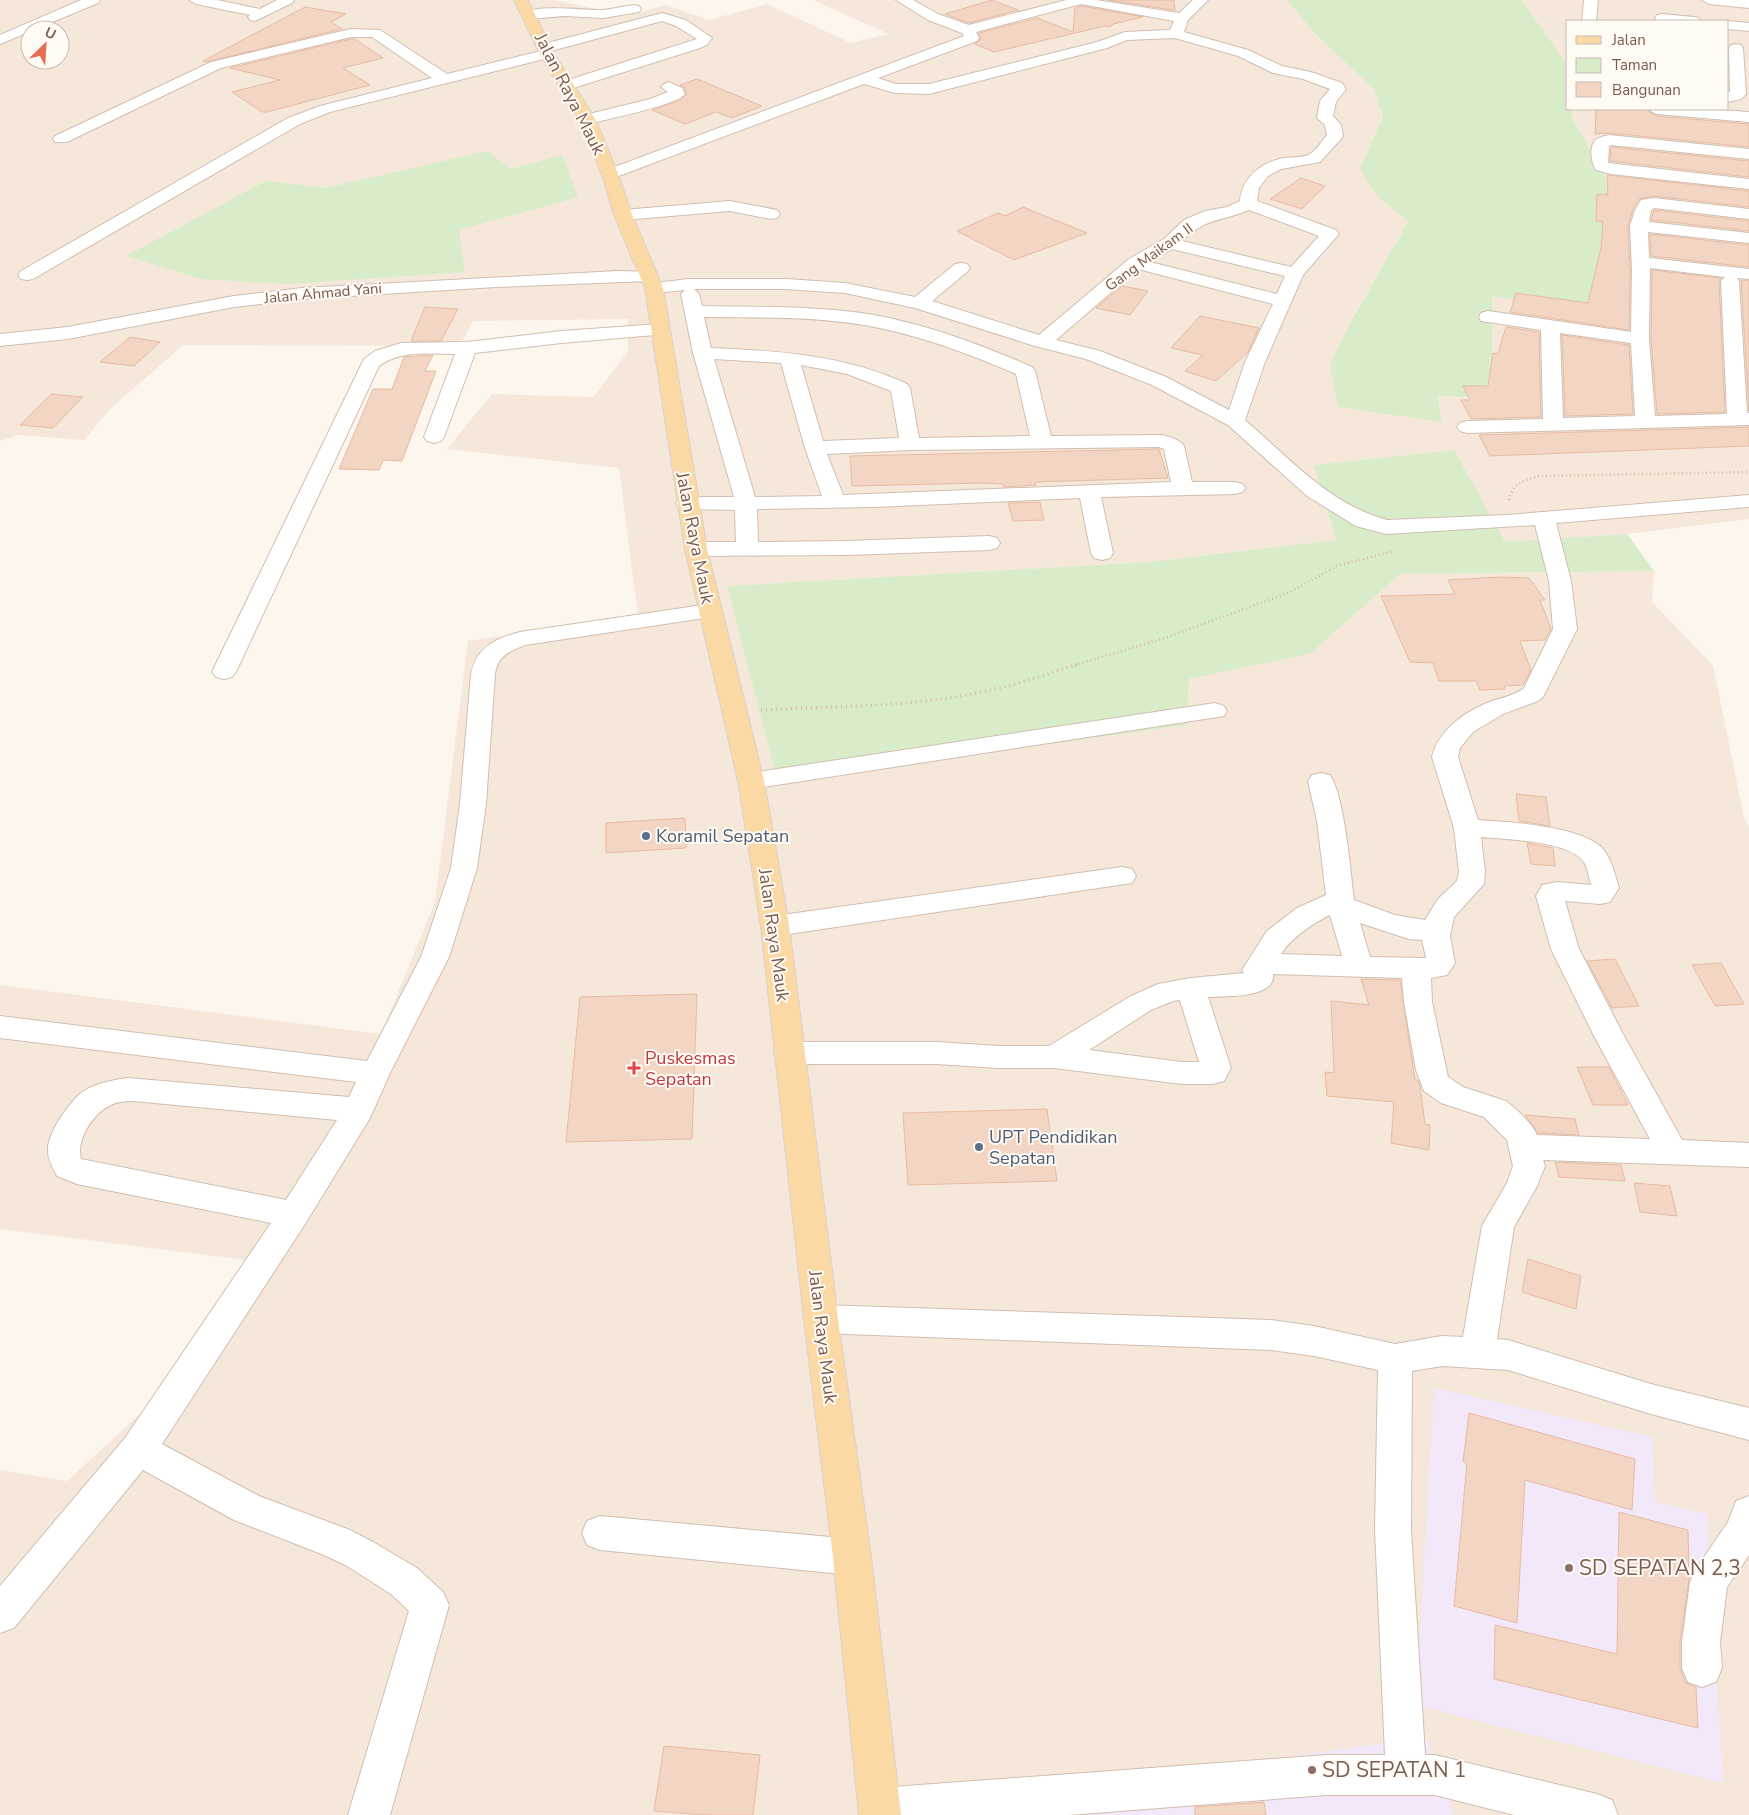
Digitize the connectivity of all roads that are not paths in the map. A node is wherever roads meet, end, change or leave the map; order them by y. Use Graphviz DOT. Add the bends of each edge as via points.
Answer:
graph roads {
  1 [pos="196,0"];
  2 [pos="287,0"];
  3 [pos="903,0"];
  4 [pos="1082,0"];
  5 [pos="1201,0"];
  6 [pos="1591,0"];
  7 [pos="1709,0"];
  8 [pos="1727,1"];
  9 [pos="51,2"];
  10 [pos="86,3"];
  11 [pos="1749,4"];
  12 [pos="647,5"];
  13 [pos="525,7"];
  14 [pos="1661,16"];
  15 [pos="1182,18"];
  16 [pos="48,20"];
  17 [pos="1589,20"];
  18 [pos="1687,20"];
  19 [pos="7,24"];
  20 [pos="1729,25"];
  21 [pos="20,26"];
  22 [pos="1749,27"];
  23 [pos="968,30"];
  24 [pos="20,32"];
  25 [pos="1176,34"];
  26 [pos="0,40"];
  27 [pos="1738,48"];
  28 [pos="546,51"];
  29 [pos="865,79"];
  30 [pos="445,80"];
  31 [pos="567,84"];
  32 [pos="670,86"];
  33 [pos="1729,97"];
  34 [pos="1668,110"];
  35 [pos="1749,117"];
  36 [pos="586,119"];
  37 [pos="61,139"];
  38 [pos="1749,154"];
  39 [pos="610,174"];
  40 [pos="1749,184"];
  41 [pos="1248,204"];
  42 [pos="771,214"];
  43 [pos="1749,214"];
  44 [pos="623,215"];
  45 [pos="1639,226"];
  46 [pos="1749,238"];
  47 [pos="1170,243"];
  48 [pos="1135,263"];
  49 [pos="1641,266"];
  50 [pos="961,268"];
  51 [pos="1295,274"];
  52 [pos="1749,274"];
  53 [pos="27,275"];
  54 [pos="1730,281"];
  55 [pos="651,282"];
  56 [pos="688,284"];
  57 [pos="1749,284"];
  58 [pos="1283,301"];
  59 [pos="919,302"];
  60 [pos="693,310"];
  61 [pos="1488,317"];
  62 [pos="1550,325"];
  63 [pos="660,330"];
  64 [pos="1640,339"];
  65 [pos="0,340"];
  66 [pos="1042,342"];
  67 [pos="467,348"];
  68 [pos="703,353"];
  69 [pos="789,358"];
  70 [pos="1743,420"];
  71 [pos="1235,421"];
  72 [pos="1645,422"];
  73 [pos="1553,424"];
  74 [pos="1467,427"];
  75 [pos="434,437"];
  76 [pos="1042,442"];
  77 [pos="910,444"];
  78 [pos="815,448"];
  79 [pos="1183,487"];
  80 [pos="1235,488"];
  81 [pos="1089,491"];
  82 [pos="835,501"];
  83 [pos="1749,501"];
  84 [pos="687,502"];
  85 [pos="746,503"];
  86 [pos="1544,517"];
  87 [pos="989,543"];
  88 [pos="746,548"];
  89 [pos="696,549"];
  90 [pos="1102,553"];
  91 [pos="710,612"];
  92 [pos="224,672"];
  93 [pos="1215,711"];
  94 [pos="751,781"];
  95 [pos="1321,781"];
  96 [pos="1467,828"];
  97 [pos="1122,876"];
  98 [pos="1342,905"];
  99 [pos="776,926"];
  100 [pos="1438,930"];
  101 [pos="1260,964"];
  102 [pos="1359,967"];
  103 [pos="1420,968"];
  104 [pos="1191,988"];
  105 [pos="0,1027"];
  106 [pos="789,1053"];
  107 [pos="1054,1057"];
  108 [pos="375,1072"];
  109 [pos="359,1110"];
  110 [pos="1524,1147"];
  111 [pos="1673,1152"];
  112 [pos="1749,1156"];
  113 [pos="294,1215"];
  114 [pos="821,1320"];
  115 [pos="1478,1352"];
  116 [pos="1395,1359"];
  117 [pos="1749,1424"];
  118 [pos="138,1449"];
  119 [pos="1749,1513"];
  120 [pos="600,1533"];
  121 [pos="852,1557"];
  122 [pos="0,1615"];
  123 [pos="1702,1668"];
  124 [pos="1406,1776"];
  125 [pos="879,1812"];
  126 [pos="369,1815"];
  127 [pos="1597,1815"];
  1 -- 2 [label="street" via="258,15"];
  3 -- 23 [label="street" via="933,17"];
  4 -- 15 [label="street"];
  4 -- 23 [label="street"];
  5 -- 15 [label="street"];
  6 -- 17 [label="street"];
  7 -- 8 [label="street"];
  8 -- 11 [label="street"];
  9 -- 10 [label="street"];
  10 -- 16 [label="street"];
  12 -- 13 [label="street" via="610,14"];
  13 -- 28 [label="main road, Jalan Raya Mauk"];
  14 -- 18 [label="street"];
  15 -- 25 [label="street"];
  19 -- 21 [label="street"];
  20 -- 22 [label="street"];
  23 -- 29 [label="street" via="970,39"];
  24 -- 26 [label="street"];
  25 -- 29 [label="street" via="1125,36 1102,45 934,88 895,88"];
  25 -- 41 [label="street" via="1243,53 1278,70 1306,75 1338,87 1327,103 1326,118 1335,131 1331,143 1314,159 1280,163 1265,169 1249,187"];
  27 -- 33 [label="street" via="1738,94"];
  28 -- 30 [label="street"];
  28 -- 31 [label="main road, Jalan Raya Mauk"];
  28 -- 31 [label="street" via="663,17 681,23 705,38 700,43 668,54"];
  29 -- 39 [label="street"];
  30 -- 37 [label="street" via="378,35 356,32 216,65"];
  30 -- 53 [label="street" via="294,121"];
  31 -- 36 [label="main road, Jalan Raya Mauk"];
  32 -- 36 [label="street" via="677,94"];
  34 -- 35 [label="street"];
  36 -- 39 [label="main road, Jalan Raya Mauk"];
  38 -- 40 [label="street" via="1609,140 1601,143 1600,164 1607,168"];
  39 -- 44 [label="main road, Jalan Raya Mauk"];
  41 -- 47 [label="street, Gang Maikam II" via="1190,224"];
  41 -- 51 [label="street" via="1330,234"];
  42 -- 44 [label="street" via="730,206"];
  43 -- 45 [label="street" via="1650,203 1643,210"];
  44 -- 55 [label="main road, Jalan Raya Mauk"];
  45 -- 46 [label="street"];
  45 -- 49 [label="street"];
  47 -- 48 [label="street, Gang Maikam II"];
  47 -- 51 [label="street"];
  48 -- 58 [label="street"];
  48 -- 66 [label="street, Gang Maikam II"];
  49 -- 52 [label="street"];
  49 -- 54 [label="street"];
  49 -- 64 [label="street"];
  50 -- 59 [label="street"];
  51 -- 58 [label="street"];
  54 -- 57 [label="street"];
  54 -- 70 [label="street"];
  55 -- 56 [label="street, Jalan Ahmad Yani"];
  55 -- 63 [label="main road, Jalan Raya Mauk"];
  55 -- 65 [label="street, Jalan Ahmad Yani" via="526,279 336,290 238,301 107,327"];
  56 -- 59 [label="street, Jalan Ahmad Yani" via="816,285"];
  56 -- 60 [label="street"];
  58 -- 71 [label="street" via="1255,362"];
  59 -- 66 [label="street, Jalan Ahmad Yani"];
  60 -- 68 [label="street"];
  60 -- 76 [label="street" via="862,319 984,353 1025,371"];
  61 -- 62 [label="street"];
  62 -- 64 [label="street"];
  62 -- 73 [label="street"];
  63 -- 67 [label="street"];
  63 -- 84 [label="main road, Jalan Raya Mauk"];
  64 -- 72 [label="street"];
  66 -- 71 [label="street, Jalan Ahmad Yani" via="1093,355 1159,381"];
  67 -- 75 [label="street"];
  67 -- 92 [label="street" via="401,349 382,355 371,363"];
  68 -- 69 [label="street"];
  68 -- 85 [label="street"];
  69 -- 77 [label="street" via="841,366 879,377 900,388"];
  69 -- 78 [label="street"];
  70 -- 72 [label="street"];
  71 -- 86 [label="street, Jalan Ahmad Yani" via="1314,492 1364,521 1398,527"];
  72 -- 73 [label="street"];
  73 -- 74 [label="street"];
  76 -- 77 [label="street"];
  76 -- 79 [label="street" via="1168,443 1175,449"];
  77 -- 78 [label="street"];
  78 -- 82 [label="street"];
  79 -- 80 [label="street"];
  79 -- 81 [label="street"];
  81 -- 82 [label="street"];
  81 -- 90 [label="street"];
  82 -- 85 [label="street"];
  83 -- 86 [label="street, Jalan Ahmad Yani"];
  84 -- 85 [label="street"];
  84 -- 89 [label="main road, Jalan Raya Mauk"];
  85 -- 88 [label="street"];
  86 -- 96 [label="street" via="1560,581 1565,629 1534,692 1478,718 1457,732 1448,743 1445,757"];
  87 -- 88 [label="street"];
  88 -- 89 [label="street"];
  89 -- 91 [label="main road, Jalan Raya Mauk"];
  91 -- 94 [label="main road, Jalan Raya Mauk"];
  91 -- 108 [label="street" via="520,639 489,655 484,663 473,804 464,868 435,957"];
  93 -- 94 [label="street"];
  94 -- 99 [label="main road, Jalan Raya Mauk"];
  95 -- 98 [label="street"];
  96 -- 100 [label="street" via="1472,872 1470,884 1447,904"];
  96 -- 111 [label="street" via="1498,829 1561,840 1577,845 1595,857 1605,888 1600,895 1557,891 1550,896 1565,949"];
  97 -- 99 [label="street"];
  98 -- 100 [label="street" via="1409,929"];
  98 -- 101 [label="street" via="1326,905 1296,923 1277,938"];
  98 -- 102 [label="street"];
  99 -- 106 [label="main road, Jalan Raya Mauk"];
  100 -- 103 [label="street" via="1441,963 1437,968"];
  101 -- 102 [label="street"];
  101 -- 104 [label="street" via="1256,970 1260,976 1254,983"];
  102 -- 103 [label="street"];
  103 -- 110 [label="street" via="1416,974 1418,1002 1435,1082 1452,1095 1495,1109 1515,1127"];
  104 -- 107 [label="street" via="1168,991 1141,1003"];
  104 -- 107 [label="street" via="1216,1068 1213,1073 1182,1073"];
  105 -- 108 [label="street"];
  106 -- 107 [label="street"];
  106 -- 114 [label="main road, Jalan Raya Mauk"];
  108 -- 109 [label="street"];
  109 -- 113 [label="street"];
  109 -- 113 [label="street" via="119,1090 94,1099 64,1144 64,1159 68,1167 77,1171"];
  110 -- 111 [label="street"];
  110 -- 115 [label="street" via="1529,1166 1522,1186 1498,1226"];
  111 -- 112 [label="street"];
  113 -- 118 [label="street"];
  114 -- 116 [label="street" via="1271,1335 1314,1340"];
  114 -- 121 [label="main road, Jalan Raya Mauk"];
  115 -- 116 [label="street" via="1442,1351"];
  115 -- 117 [label="street" via="1529,1360"];
  116 -- 124 [label="street" via="1393,1529"];
  118 -- 122 [label="street"];
  118 -- 126 [label="street" via="248,1508 360,1554 404,1581 430,1605"];
  119 -- 123 [label="street" via="1744,1529 1710,1582 1701,1642"];
  120 -- 121 [label="street"];
  121 -- 125 [label="main road, Jalan Raya Mauk"];
  124 -- 125 [label="street" via="1326,1774"];
  124 -- 127 [label="street" via="1435,1775"];
}
